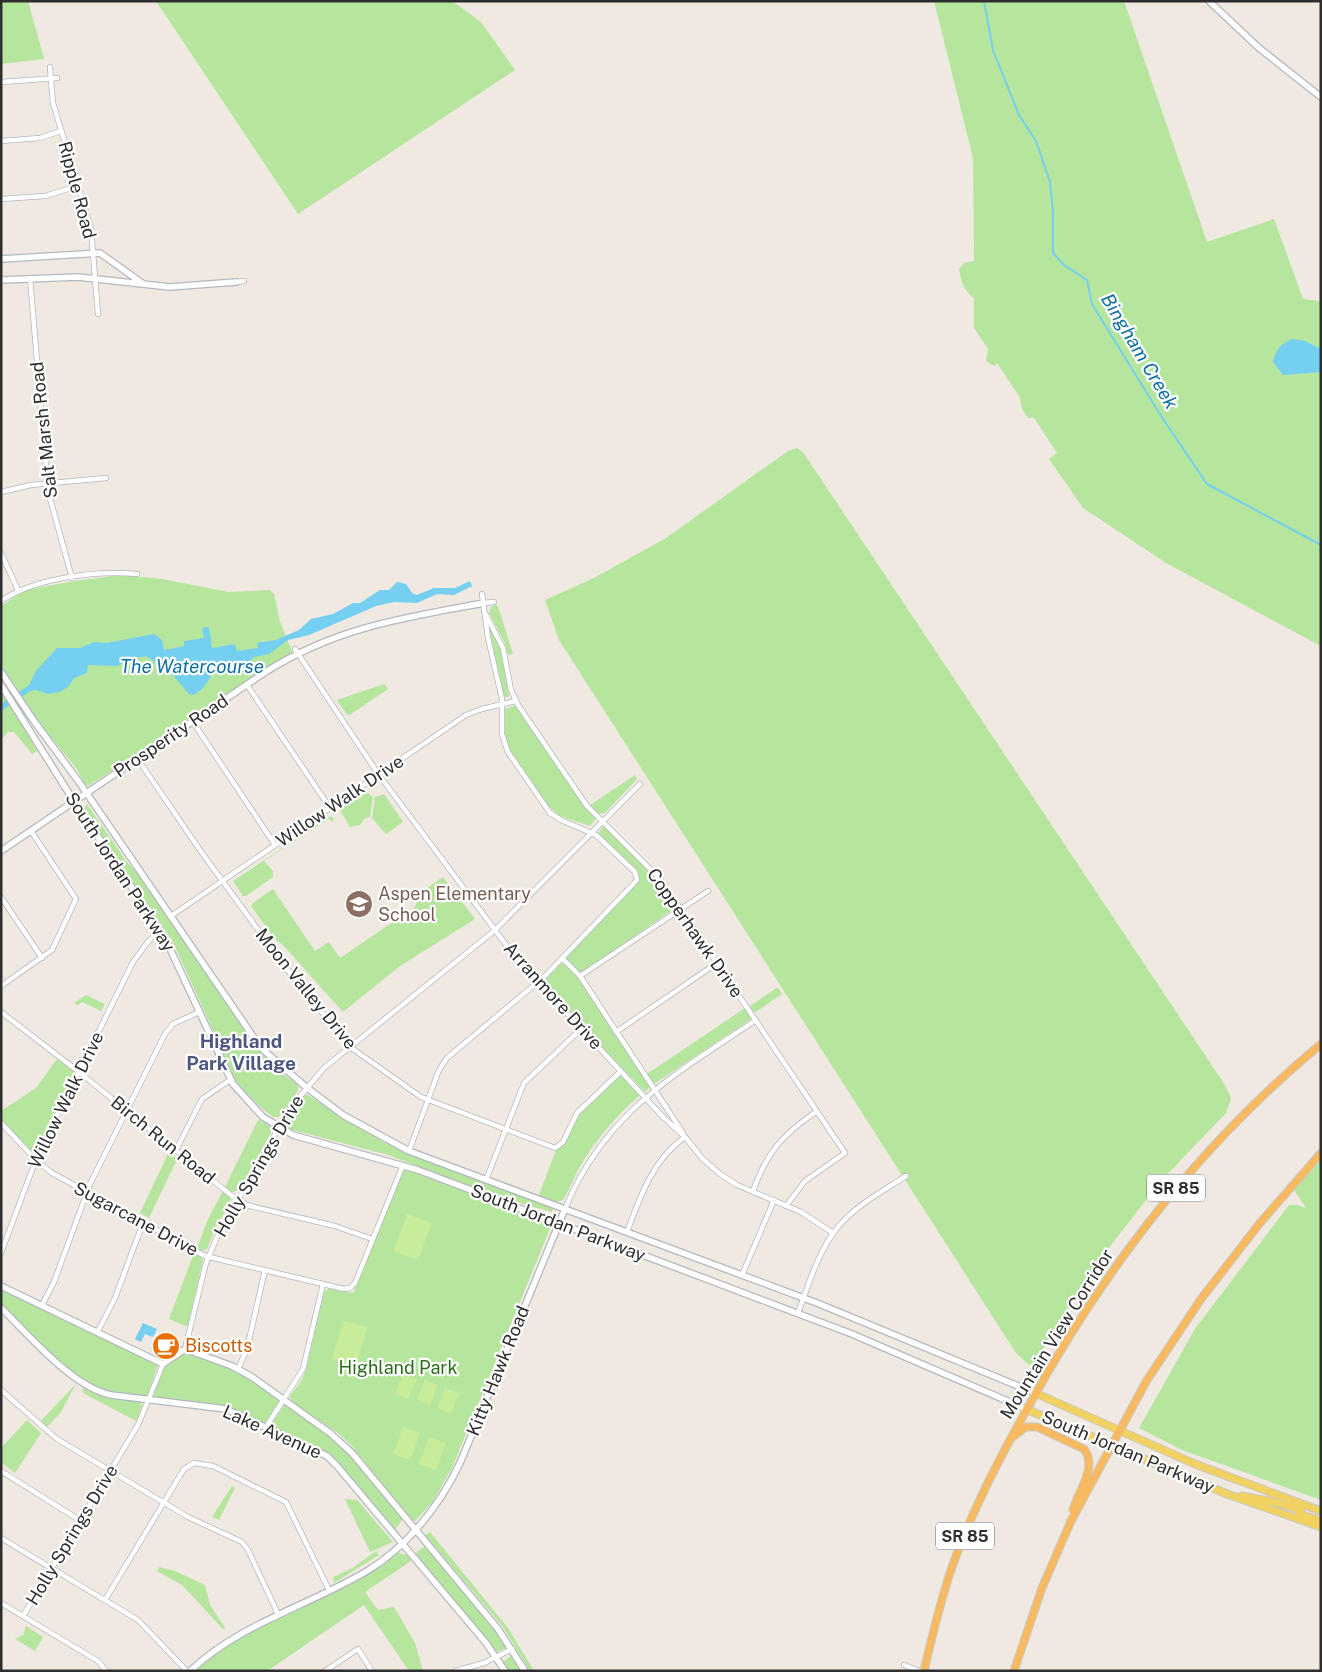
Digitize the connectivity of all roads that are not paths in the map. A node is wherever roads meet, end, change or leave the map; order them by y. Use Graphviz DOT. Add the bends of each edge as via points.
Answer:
graph roads {
  1 [pos="1209,1"];
  2 [pos="50,67"];
  3 [pos="50,78"];
  4 [pos="58,78"];
  5 [pos="1,82"];
  6 [pos="1321,97"];
  7 [pos="62,131"];
  8 [pos="1,141"];
  9 [pos="78,186"];
  10 [pos="1,199"];
  11 [pos="94,254"];
  12 [pos="1,259"];
  13 [pos="30,278"];
  14 [pos="95,278"];
  15 [pos="1,280"];
  16 [pos="244,281"];
  17 [pos="236,282"];
  18 [pos="146,285"];
  19 [pos="98,314"];
  20 [pos="106,478"];
  21 [pos="47,484"];
  22 [pos="1,492"];
  23 [pos="1,553"];
  24 [pos="137,574"];
  25 [pos="72,578"];
  26 [pos="18,590"];
  27 [pos="482,594"];
  28 [pos="1,601"];
  29 [pos="494,602"];
  30 [pos="484,603"];
  31 [pos="486,616"];
  32 [pos="297,652"];
  33 [pos="1,672"];
  34 [pos="4,684"];
  35 [pos="247,685"];
  36 [pos="515,701"];
  37 [pos="502,704"];
  38 [pos="25,714"];
  39 [pos="193,722"];
  40 [pos="137,758"];
  41 [pos="379,775"];
  42 [pos="640,784"];
  43 [pos="86,792"];
  44 [pos="75,802"];
  45 [pos="330,808"];
  46 [pos="602,822"];
  47 [pos="31,831"];
  48 [pos="592,832"];
  49 [pos="275,845"];
  50 [pos="1,851"];
  51 [pos="222,881"];
  52 [pos="708,890"];
  53 [pos="1,897"];
  54 [pos="681,909"];
  55 [pos="171,916"];
  56 [pos="160,930"];
  57 [pos="494,931"];
  58 [pos="42,958"];
  59 [pos="562,958"];
  60 [pos="718,964"];
  61 [pos="580,976"];
  62 [pos="538,982"];
  63 [pos="1,986"];
  64 [pos="1,1012"];
  65 [pos="199,1012"];
  66 [pos="756,1020"];
  67 [pos="581,1029"];
  68 [pos="616,1032"];
  69 [pos="1321,1044"];
  70 [pos="350,1047"];
  71 [pos="621,1071"];
  72 [pos="80,1072"];
  73 [pos="230,1080"];
  74 [pos="306,1087"];
  75 [pos="655,1089"];
  76 [pos="645,1097"];
  77 [pos="428,1100"];
  78 [pos="126,1110"];
  79 [pos="817,1111"];
  80 [pos="1,1123"];
  81 [pos="278,1128"];
  82 [pos="505,1130"];
  83 [pos="685,1137"];
  84 [pos="176,1150"];
  85 [pos="409,1151"];
  86 [pos="1321,1153"];
  87 [pos="36,1160"];
  88 [pos="403,1165"];
  89 [pos="906,1176"];
  90 [pos="486,1180"];
  91 [pos="752,1191"];
  92 [pos="87,1192"];
  93 [pos="237,1200"];
  94 [pos="774,1200"];
  95 [pos="786,1206"];
  96 [pos="565,1210"];
  97 [pos="143,1223"];
  98 [pos="559,1224"];
  99 [pos="628,1232"];
  100 [pos="833,1233"];
  101 [pos="372,1239"];
  102 [pos="1,1253"];
  103 [pos="208,1256"];
  104 [pos="265,1270"];
  105 [pos="742,1275"];
  106 [pos="323,1284"];
  107 [pos="1,1286"];
  108 [pos="803,1298"];
  109 [pos="42,1305"];
  110 [pos="1,1308"];
  111 [pos="798,1313"];
  112 [pos="98,1331"];
  113 [pos="185,1349"];
  114 [pos="163,1364"];
  115 [pos="238,1369"];
  116 [pos="1,1390"];
  117 [pos="1035,1393"];
  118 [pos="149,1399"];
  119 [pos="284,1400"];
  120 [pos="1026,1409"];
  121 [pos="266,1427"];
  122 [pos="1120,1431"];
  123 [pos="1112,1447"];
  124 [pos="1005,1448"];
  125 [pos="1,1471"];
  126 [pos="110,1472"];
  127 [pos="164,1503"];
  128 [pos="1300,1512"];
  129 [pos="1321,1512"];
  130 [pos="1071,1520"];
  131 [pos="81,1521"];
  132 [pos="1321,1521"];
  133 [pos="1321,1528"];
  134 [pos="416,1529"];
  135 [pos="1,1538"];
  136 [pos="402,1543"];
  137 [pos="52,1568"];
  138 [pos="329,1590"];
  139 [pos="105,1600"];
  140 [pos="1,1603"];
  141 [pos="278,1614"];
  142 [pos="23,1616"];
  143 [pos="512,1649"];
  144 [pos="497,1657"];
  145 [pos="904,1665"];
  146 [pos="106,1671"];
  147 [pos="188,1671"];
  148 [pos="325,1671"];
  149 [pos="372,1671"];
  150 [pos="455,1671"];
  151 [pos="505,1671"];
  152 [pos="525,1671"];
  153 [pos="922,1671"];
  154 [pos="1014,1671"];
  1 -- 6 [label="street" via="1259,48"];
  2 -- 3 [label="street, Ripple Road"];
  3 -- 4 [label="street"];
  3 -- 5 [label="street"];
  3 -- 7 [label="street, Ripple Road"];
  7 -- 8 [label="street" via="40,138"];
  7 -- 9 [label="street, Ripple Road"];
  9 -- 10 [label="street" via="45,196"];
  9 -- 11 [label="street, Ripple Road" via="91,229"];
  11 -- 12 [label="street"];
  11 -- 14 [label="street, Ripple Road"];
  11 -- 18 [label="street" via="108,257"];
  13 -- 14 [label="street"];
  13 -- 15 [label="street"];
  13 -- 21 [label="street, Salt Marsh Road"];
  14 -- 18 [label="street"];
  14 -- 19 [label="street, Ripple Road"];
  16 -- 17 [label="street"];
  17 -- 18 [label="street" via="181,287"];
  20 -- 21 [label="street"];
  21 -- 22 [label="street"];
  21 -- 25 [label="street, Salt Marsh Road"];
  23 -- 26 [label="street"];
  24 -- 25 [label="street"];
  25 -- 26 [label="street"];
  26 -- 28 [label="street"];
  27 -- 30 [label="street, Copperhawk Drive"];
  29 -- 30 [label="street, Prosperity Road"];
  30 -- 31 [label="street, Copperhawk Drive"];
  30 -- 32 [label="street, Prosperity Road" via="371,625"];
  31 -- 36 [label="street, Copperhawk Drive" via="504,648"];
  31 -- 37 [label="street, Copperhawk Drive"];
  32 -- 35 [label="street, Prosperity Road"];
  32 -- 41 [label="street, Arranmore Drive"];
  33 -- 34 [label="street, South Jordan Parkway"];
  34 -- 38 [label="street, South Jordan Parkway"];
  35 -- 39 [label="street, Prosperity Road"];
  35 -- 45 [label="street"];
  36 -- 37 [label="street, Willow Walk Drive"];
  36 -- 46 [label="street, Copperhawk Drive" via="584,803"];
  37 -- 41 [label="street, Willow Walk Drive" via="466,715"];
  37 -- 48 [label="street, Copperhawk Drive" via="502,734 506,748 544,806 561,820"];
  38 -- 43 [label="street, South Jordan Parkway"];
  38 -- 44 [label="street, South Jordan Parkway"];
  39 -- 40 [label="street, Prosperity Road"];
  39 -- 49 [label="street"];
  40 -- 43 [label="street, Prosperity Road"];
  40 -- 51 [label="street, Moon Valley Drive"];
  41 -- 45 [label="street, Willow Walk Drive"];
  41 -- 57 [label="street, Arranmore Drive"];
  42 -- 46 [label="street, Holly Springs Drive"];
  43 -- 44 [label="street, Prosperity Road"];
  43 -- 55 [label="street, South Jordan Parkway"];
  44 -- 47 [label="street, Prosperity Road"];
  44 -- 56 [label="street, South Jordan Parkway"];
  45 -- 49 [label="street, Willow Walk Drive"];
  46 -- 48 [label="street, Holly Springs Drive"];
  46 -- 54 [label="street, Copperhawk Drive" via="658,876"];
  47 -- 50 [label="street, Prosperity Road"];
  47 -- 58 [label="street" via="76,899 52,950"];
  48 -- 57 [label="street, Holly Springs Drive"];
  48 -- 59 [label="street, Copperhawk Drive" via="635,872 637,878"];
  49 -- 51 [label="street, Willow Walk Drive"];
  51 -- 55 [label="street, Willow Walk Drive"];
  51 -- 70 [label="street, Moon Valley Drive"];
  52 -- 54 [label="street"];
  53 -- 58 [label="street"];
  54 -- 60 [label="street, Copperhawk Drive"];
  54 -- 61 [label="street"];
  55 -- 74 [label="street, South Jordan Parkway" via="261,1048"];
  56 -- 65 [label="street, South Jordan Parkway"];
  56 -- 72 [label="street, Willow Walk Drive" via="133,962"];
  57 -- 62 [label="street, Arranmore Drive"];
  57 -- 70 [label="street, Holly Springs Drive"];
  58 -- 63 [label="street"];
  59 -- 61 [label="street, Arranmore Drive"];
  59 -- 62 [label="street"];
  60 -- 66 [label="street, Copperhawk Drive"];
  60 -- 68 [label="street"];
  61 -- 68 [label="street, Arranmore Drive"];
  62 -- 67 [label="street, Arranmore Drive"];
  62 -- 77 [label="street" via="450,1054"];
  64 -- 72 [label="street, Birch Run Road"];
  65 -- 73 [label="street, South Jordan Parkway"];
  65 -- 78 [label="street" via="167,1030"];
  66 -- 75 [label="street, Kitty Hawk Road"];
  66 -- 79 [label="street, Copperhawk Drive"];
  67 -- 71 [label="street, Arranmore Drive"];
  67 -- 82 [label="street" via="527,1079"];
  68 -- 75 [label="street, Arranmore Drive"];
  69 -- 117 [label="highway, Mountain View Corridor / SR 85" via="1241,1116 1159,1208 1096,1292"];
  70 -- 74 [label="street, Holly Springs Drive"];
  70 -- 77 [label="street, Moon Valley Drive"];
  71 -- 76 [label="street, Arranmore Drive"];
  71 -- 82 [label="street, Moon Valley Drive" via="577,1113 558,1147 552,1148"];
  72 -- 78 [label="street, Birch Run Road"];
  72 -- 87 [label="street, Willow Walk Drive"];
  73 -- 81 [label="street, South Jordan Parkway" via="256,1111"];
  73 -- 84 [label="street" via="204,1096"];
  74 -- 81 [label="street, Holly Springs Drive"];
  74 -- 85 [label="street, South Jordan Parkway" via="351,1120"];
  75 -- 76 [label="street, Kitty Hawk Road"];
  75 -- 83 [label="street, Arranmore Drive"];
  76 -- 83 [label="street, Arranmore Drive"];
  76 -- 96 [label="street, Kitty Hawk Road" via="597,1149"];
  77 -- 82 [label="street, Moon Valley Drive"];
  77 -- 85 [label="street"];
  78 -- 84 [label="street, Birch Run Road"];
  78 -- 92 [label="street"];
  79 -- 91 [label="street" via="775,1146"];
  79 -- 95 [label="street, Copperhawk Drive" via="845,1153 805,1181"];
  80 -- 87 [label="street, Sugarcane Drive"];
  81 -- 88 [label="street, South Jordan Parkway" via="299,1137"];
  81 -- 93 [label="street, Holly Springs Drive"];
  82 -- 90 [label="street"];
  83 -- 91 [label="street, Arranmore Drive" via="720,1174"];
  83 -- 99 [label="street" via="658,1164 640,1198"];
  84 -- 93 [label="street, Birch Run Road"];
  85 -- 90 [label="street, South Jordan Parkway"];
  86 -- 122 [label="highway" via="1266,1216 1201,1300 1147,1380"];
  87 -- 92 [label="street, Sugarcane Drive" via="52,1173"];
  87 -- 102 [label="street, Willow Walk Drive"];
  88 -- 98 [label="street, South Jordan Parkway"];
  88 -- 101 [label="street"];
  89 -- 100 [label="street" via="856,1210"];
  90 -- 96 [label="street, South Jordan Parkway"];
  91 -- 94 [label="street, Arranmore Drive"];
  92 -- 97 [label="street, Sugarcane Drive"];
  92 -- 109 [label="street" via="54,1282"];
  93 -- 101 [label="street, Birch Run Road"];
  93 -- 103 [label="street, Holly Springs Drive"];
  94 -- 95 [label="street, Arranmore Drive"];
  94 -- 105 [label="street"];
  95 -- 100 [label="street, Arranmore Drive"];
  96 -- 98 [label="street, Kitty Hawk Road"];
  96 -- 99 [label="street, South Jordan Parkway"];
  97 -- 103 [label="street, Sugarcane Drive"];
  97 -- 112 [label="street" via="115,1298"];
  98 -- 111 [label="street, South Jordan Parkway"];
  98 -- 134 [label="street, Kitty Hawk Road" via="460,1463 441,1497"];
  99 -- 105 [label="street, South Jordan Parkway"];
  100 -- 108 [label="street"];
  101 -- 106 [label="street, Sugarcane Drive" via="355,1283 350,1288"];
  103 -- 104 [label="street, Sugarcane Drive"];
  103 -- 113 [label="street, Holly Springs Drive"];
  104 -- 106 [label="street, Sugarcane Drive"];
  104 -- 115 [label="street" via="248,1344"];
  105 -- 108 [label="street, South Jordan Parkway"];
  106 -- 119 [label="street" via="303,1369"];
  107 -- 109 [label="street"];
  108 -- 111 [label="street"];
  108 -- 117 [label="street, South Jordan Parkway"];
  109 -- 112 [label="street"];
  110 -- 118 [label="street, Lake Avenue" via="82,1384 105,1394"];
  111 -- 120 [label="street, South Jordan Parkway" via="888,1348"];
  112 -- 114 [label="street"];
  113 -- 114 [label="street"];
  113 -- 115 [label="street, Lake Avenue"];
  114 -- 118 [label="street, Holly Springs Drive"];
  115 -- 119 [label="street, Lake Avenue"];
  116 -- 126 [label="street" via="43,1429"];
  117 -- 120 [label="highway, Mountain View Corridor / SR 85"];
  117 -- 122 [label="main road, South Jordan Parkway"];
  118 -- 121 [label="street, Lake Avenue" via="220,1407"];
  118 -- 126 [label="street, Holly Springs Drive" via="138,1426"];
  119 -- 121 [label="street"];
  119 -- 134 [label="street, Lake Avenue" via="343,1443"];
  120 -- 123 [label="main road, South Jordan Parkway"];
  120 -- 124 [label="highway, Mountain View Corridor / SR 85"];
  121 -- 136 [label="street, Lake Avenue" via="330,1459"];
  122 -- 123 [label="highway"];
  122 -- 128 [label="main road, South Jordan Parkway"];
  123 -- 128 [label="main road, South Jordan Parkway" via="1227,1494"];
  123 -- 130 [label="highway"];
  124 -- 130 [label="highway" via="1019,1431 1034,1426 1084,1449 1090,1467"];
  124 -- 153 [label="highway, Mountain View Corridor / SR 85" via="948,1578"];
  125 -- 131 [label="street"];
  126 -- 127 [label="street"];
  126 -- 131 [label="street, Holly Springs Drive"];
  127 -- 138 [label="street" via="185,1467 194,1463 212,1466 283,1500 291,1508"];
  127 -- 139 [label="street"];
  127 -- 141 [label="street" via="246,1545"];
  128 -- 129 [label="main road, South Jordan Parkway"];
  128 -- 132 [label="main road"];
  128 -- 133 [label="main road, South Jordan Parkway"];
  130 -- 154 [label="highway" via="1042,1588"];
  131 -- 137 [label="street, Holly Springs Drive"];
  134 -- 136 [label="street, Kitty Hawk Road"];
  134 -- 143 [label="street, Lake Avenue"];
  135 -- 137 [label="street"];
  136 -- 138 [label="street, Kitty Hawk Road" via="368,1570"];
  136 -- 144 [label="street, Lake Avenue"];
  137 -- 139 [label="street"];
  137 -- 142 [label="street, Holly Springs Drive"];
  138 -- 141 [label="street, Kitty Hawk Road"];
  139 -- 147 [label="street" via="142,1624"];
  140 -- 142 [label="street"];
  141 -- 147 [label="street, Kitty Hawk Road" via="233,1637"];
  142 -- 146 [label="street" via="98,1661"];
  143 -- 144 [label="street"];
  143 -- 152 [label="street, Lake Avenue"];
  144 -- 150 [label="street"];
  144 -- 151 [label="street, Lake Avenue"];
  145 -- 153 [label="street"];
  148 -- 149 [label="street" via="358,1649"];
}
